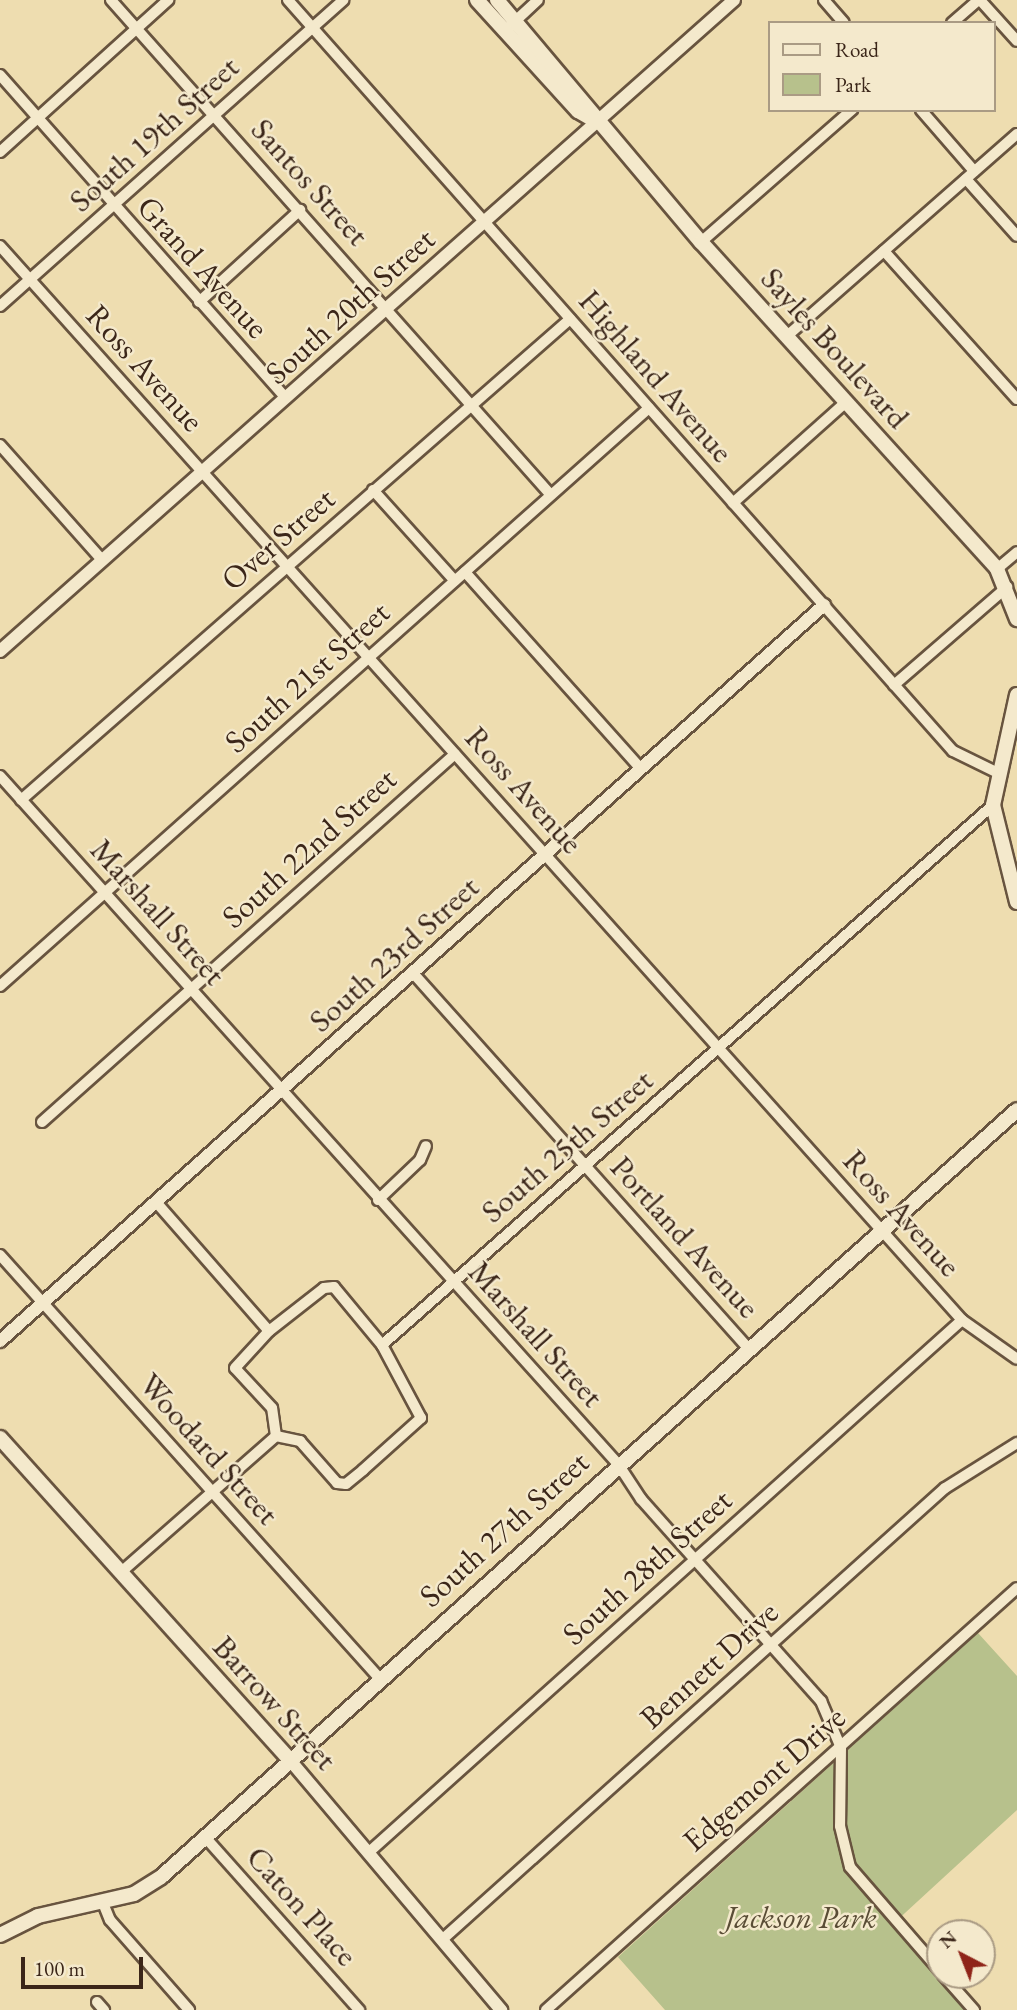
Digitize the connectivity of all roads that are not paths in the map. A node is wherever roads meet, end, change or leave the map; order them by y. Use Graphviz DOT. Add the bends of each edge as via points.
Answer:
graph roads {
  1 [pos="111,0"];
  2 [pos="168,0"];
  3 [pos="288,0"];
  4 [pos="343,0"];
  5 [pos="477,0"];
  6 [pos="497,0"];
  7 [pos="538,0"];
  8 [pos="734,0"];
  9 [pos="824,0"];
  10 [pos="979,0"];
  11 [pos="842,21"];
  12 [pos="954,21"];
  13 [pos="510,26"];
  14 [pos="313,28"];
  15 [pos="136,29"];
  16 [pos="1017,41"];
  17 [pos="0,75"];
  18 [pos="850,112"];
  19 [pos="923,112"];
  20 [pos="214,116"];
  21 [pos="39,118"];
  22 [pos="597,122"];
  23 [pos="1017,134"];
  24 [pos="0,152"];
  25 [pos="970,175"];
  26 [pos="112,205"];
  27 [pos="300,210"];
  28 [pos="484,222"];
  29 [pos="1017,236"];
  30 [pos="701,242"];
  31 [pos="0,246"];
  32 [pos="884,251"];
  33 [pos="30,279"];
  34 [pos="199,302"];
  35 [pos="0,306"];
  36 [pos="387,307"];
  37 [pos="570,318"];
  38 [pos="787,336"];
  39 [pos="286,398"];
  40 [pos="1017,399"];
  41 [pos="471,403"];
  42 [pos="845,403"];
  43 [pos="649,408"];
  44 [pos="0,445"];
  45 [pos="201,471"];
  46 [pos="373,490"];
  47 [pos="551,495"];
  48 [pos="733,503"];
  49 [pos="1017,552"];
  50 [pos="102,560"];
  51 [pos="287,566"];
  52 [pos="997,569"];
  53 [pos="465,572"];
  54 [pos="455,581"];
  55 [pos="1007,587"];
  56 [pos="824,606"];
  57 [pos="1017,619"];
  58 [pos="1,649"];
  59 [pos="370,657"];
  60 [pos="894,685"];
  61 [pos="1017,695"];
  62 [pos="455,754"];
  63 [pos="641,769"];
  64 [pos="996,772"];
  65 [pos="0,776"];
  66 [pos="21,800"];
  67 [pos="993,805"];
  68 [pos="546,853"];
  69 [pos="105,892"];
  70 [pos="1017,902"];
  71 [pos="413,972"];
  72 [pos="0,986"];
  73 [pos="192,988"];
  74 [pos="719,1047"];
  75 [pos="282,1090"];
  76 [pos="1017,1110"];
  77 [pos="43,1122"];
  78 [pos="426,1146"];
  79 [pos="586,1165"];
  80 [pos="379,1199"];
  81 [pos="156,1202"];
  82 [pos="881,1230"];
  83 [pos="0,1255"];
  84 [pos="453,1280"];
  85 [pos="43,1303"];
  86 [pos="962,1320"];
  87 [pos="269,1331"];
  88 [pos="0,1342"];
  89 [pos="382,1345"];
  90 [pos="749,1349"];
  91 [pos="1014,1352"];
  92 [pos="276,1436"];
  93 [pos="0,1438"];
  94 [pos="1017,1443"];
  95 [pos="618,1464"];
  96 [pos="212,1492"];
  97 [pos="695,1559"];
  98 [pos="120,1573"];
  99 [pos="1017,1588"];
  100 [pos="770,1644"];
  101 [pos="380,1679"];
  102 [pos="841,1748"];
  103 [pos="289,1759"];
  104 [pos="205,1837"];
  105 [pos="368,1853"];
  106 [pos="103,1903"];
  107 [pos="0,1935"];
  108 [pos="444,1938"];
  109 [pos="926,1955"];
  110 [pos="956,1989"];
  111 [pos="190,2010"];
  112 [pos="359,2010"];
  113 [pos="501,2010"];
  114 [pos="546,2010"];
  115 [pos="974,2010"];
  1 -- 15 [label="street, Santos Street"];
  2 -- 15 [label="street"];
  3 -- 14 [label="street, Highland Avenue"];
  4 -- 14 [label="street, South 19th Street"];
  5 -- 13 [label="main road, Sayles Boulevard"];
  6 -- 13 [label="main road, Sayles Boulevard"];
  7 -- 13 [label="street"];
  8 -- 22 [label="street, South 20th Street"];
  9 -- 11 [label="street"];
  10 -- 12 [label="street"];
  10 -- 16 [label="street"];
  13 -- 22 [label="main road, Sayles Boulevard" via="589,102"];
  14 -- 20 [label="street, South 19th Street"];
  14 -- 28 [label="street, Highland Avenue"];
  15 -- 20 [label="street, Santos Street"];
  15 -- 21 [label="street"];
  17 -- 21 [label="street, Grand Avenue"];
  18 -- 30 [label="street"];
  19 -- 25 [label="street"];
  20 -- 26 [label="street, South 19th Street"];
  20 -- 27 [label="street, Santos Street"];
  21 -- 24 [label="street"];
  21 -- 26 [label="street, Grand Avenue"];
  22 -- 28 [label="street, South 20th Street"];
  22 -- 30 [label="main road, Sayles Boulevard"];
  23 -- 25 [label="street"];
  25 -- 29 [label="street"];
  25 -- 32 [label="street"];
  26 -- 33 [label="street, South 19th Street"];
  26 -- 34 [label="street, Grand Avenue"];
  27 -- 34 [label="street"];
  27 -- 36 [label="street, Santos Street"];
  28 -- 36 [label="street, South 20th Street"];
  28 -- 37 [label="street, Highland Avenue"];
  30 -- 38 [label="main road, Sayles Boulevard"];
  31 -- 33 [label="street, Ross Avenue"];
  32 -- 38 [label="street"];
  32 -- 40 [label="street"];
  33 -- 35 [label="street, South 19th Street"];
  33 -- 45 [label="street, Ross Avenue"];
  34 -- 39 [label="street, Grand Avenue"];
  36 -- 39 [label="street, South 20th Street"];
  36 -- 41 [label="street, Santos Street"];
  37 -- 41 [label="street, Over Street"];
  37 -- 43 [label="street, Highland Avenue"];
  38 -- 42 [label="main road, Sayles Boulevard"];
  39 -- 45 [label="street, South 20th Street"];
  41 -- 46 [label="street, Over Street"];
  41 -- 47 [label="street, Santos Street"];
  42 -- 48 [label="street"];
  42 -- 52 [label="main road, Sayles Boulevard"];
  43 -- 47 [label="street, South 21st Street"];
  43 -- 48 [label="street, Highland Avenue"];
  44 -- 50 [label="street"];
  45 -- 50 [label="street, South 20th Street"];
  45 -- 51 [label="street, Ross Avenue"];
  46 -- 51 [label="street, Over Street"];
  46 -- 54 [label="street"];
  47 -- 53 [label="street, South 21st Street"];
  48 -- 56 [label="street, Highland Avenue"];
  49 -- 52 [label="street"];
  50 -- 58 [label="street, South 20th Street"];
  51 -- 59 [label="street, Ross Avenue"];
  51 -- 66 [label="street, Over Street"];
  52 -- 55 [label="main road, Sayles Boulevard"];
  53 -- 54 [label="street, South 21st Street"];
  53 -- 63 [label="street"];
  54 -- 59 [label="street, South 21st Street"];
  55 -- 57 [label="main road, Sayles Boulevard"];
  55 -- 60 [label="street"];
  56 -- 60 [label="street, Highland Avenue"];
  56 -- 63 [label="street, South 23rd Street"];
  59 -- 62 [label="street, Ross Avenue"];
  59 -- 69 [label="street, South 21st Street"];
  60 -- 64 [label="street, Highland Avenue" via="953,751"];
  61 -- 64 [label="main road"];
  62 -- 68 [label="street, Ross Avenue"];
  62 -- 73 [label="street, South 22nd Street"];
  63 -- 68 [label="street, South 23rd Street"];
  64 -- 67 [label="main road"];
  65 -- 66 [label="street, Marshall Street"];
  66 -- 69 [label="street, Marshall Street"];
  67 -- 70 [label="main road"];
  67 -- 74 [label="street, South 25th Street"];
  68 -- 71 [label="street, South 23rd Street"];
  68 -- 74 [label="street, Ross Avenue"];
  69 -- 72 [label="street, South 21st Street"];
  69 -- 73 [label="street, Marshall Street"];
  71 -- 75 [label="street, South 23rd Street"];
  71 -- 79 [label="street, Portland Avenue"];
  73 -- 75 [label="street, Marshall Street"];
  73 -- 77 [label="street, South 22nd Street"];
  74 -- 79 [label="street, South 25th Street"];
  74 -- 82 [label="street, Ross Avenue"];
  75 -- 80 [label="street, Marshall Street"];
  75 -- 81 [label="street, South 23rd Street"];
  76 -- 82 [label="main road, South 27th Street"];
  78 -- 80 [label="street" via="420,1160"];
  79 -- 84 [label="street, South 25th Street"];
  79 -- 90 [label="street, Portland Avenue"];
  80 -- 84 [label="street, Marshall Street"];
  81 -- 85 [label="street, South 23rd Street"];
  81 -- 87 [label="street"];
  82 -- 86 [label="street, Ross Avenue"];
  82 -- 90 [label="main road, South 27th Street"];
  83 -- 85 [label="street, Woodard Street"];
  84 -- 89 [label="street, South 25th Street"];
  84 -- 95 [label="street, Marshall Street"];
  85 -- 88 [label="street, South 23rd Street"];
  85 -- 96 [label="street, Woodard Street"];
  86 -- 91 [label="street, Ross Avenue"];
  86 -- 97 [label="street, South 28th Street"];
  87 -- 89 [label="street" via="324,1288 334,1287"];
  87 -- 92 [label="street" via="235,1368 272,1408"];
  89 -- 92 [label="street" via="421,1418 363,1470 346,1484 337,1483 300,1441"];
  90 -- 95 [label="main road, South 27th Street"];
  92 -- 96 [label="street"];
  93 -- 98 [label="main road, Barrow Street"];
  94 -- 100 [label="street, Bennett Drive" via="945,1488"];
  95 -- 97 [label="street, Marshall Street"];
  95 -- 101 [label="main road, South 27th Street"];
  96 -- 98 [label="street"];
  96 -- 101 [label="street, Woodard Street"];
  97 -- 100 [label="street, Marshall Street"];
  97 -- 105 [label="street, South 28th Street"];
  98 -- 103 [label="main road, Barrow Street"];
  99 -- 102 [label="street, Edgemont Drive"];
  100 -- 102 [label="street, Marshall Street" via="821,1701"];
  100 -- 108 [label="street, Bennett Drive"];
  101 -- 103 [label="main road, South 27th Street"];
  102 -- 109 [label="street, Marshall Street" via="840,1826 850,1867"];
  102 -- 114 [label="street, Edgemont Drive"];
  103 -- 104 [label="main road, South 27th Street"];
  103 -- 105 [label="street, Barrow Street"];
  104 -- 106 [label="main road, South 27th Street" via="161,1877"];
  104 -- 112 [label="street, Caton Place"];
  105 -- 108 [label="street, Barrow Street"];
  106 -- 107 [label="main road, South 27th Street" via="38,1916"];
  106 -- 111 [label="street" via="110,1920"];
  108 -- 113 [label="street, Barrow Street"];
  110 -- 115 [label="street, Marshall Street"];
}
